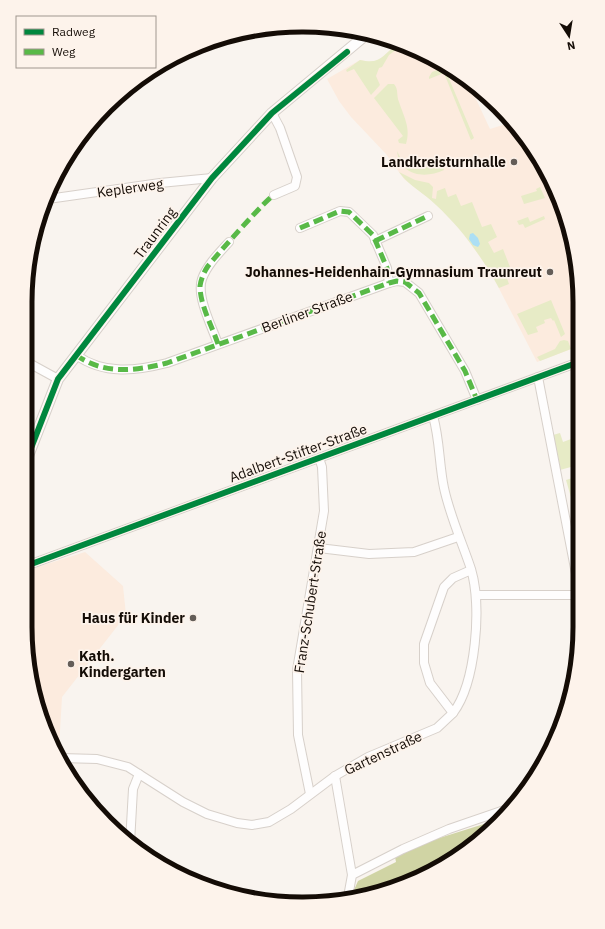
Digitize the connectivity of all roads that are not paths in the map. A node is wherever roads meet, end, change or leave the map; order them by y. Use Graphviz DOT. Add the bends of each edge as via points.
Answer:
graph roads {
  1 [pos="362,38"];
  2 [pos="272,113"];
  3 [pos="212,178"];
  4 [pos="274,195"];
  5 [pos="53,198"];
  6 [pos="428,216"];
  7 [pos="300,228"];
  8 [pos="376,241"];
  9 [pos="229,242"];
  10 [pos="389,283"];
  11 [pos="218,344"];
  12 [pos="76,355"];
  13 [pos="573,364"];
  14 [pos="32,365"];
  15 [pos="538,377"];
  16 [pos="58,379"];
  17 [pos="477,400"];
  18 [pos="432,416"];
  19 [pos="32,446"];
  20 [pos="319,458"];
  21 [pos="458,537"];
  22 [pos="319,548"];
  23 [pos="573,559"];
  24 [pos="32,563"];
  25 [pos="471,570"];
  26 [pos="476,595"];
  27 [pos="573,595"];
  28 [pos="453,713"];
  29 [pos="66,758"];
  30 [pos="139,774"];
  31 [pos="335,776"];
  32 [pos="310,794"];
  33 [pos="500,811"];
  34 [pos="130,835"];
  35 [pos="352,875"];
  36 [pos="349,893"];
  1 -- 2 [label="street, Traunring"];
  2 -- 3 [label="street, Traunring"];
  2 -- 4 [label="street" via="297,177 294,186"];
  3 -- 5 [label="street, Keplerweg"];
  3 -- 12 [label="street, Traunring"];
  6 -- 8 [label="street"];
  7 -- 8 [label="street" via="340,211 350,212"];
  8 -- 10 [label="street" via="387,268"];
  9 -- 11 [label="street" via="208,266 200,283 202,298"];
  10 -- 11 [label="street, Berliner Straße"];
  10 -- 17 [label="street, Berliner Straße" via="405,282 419,293 465,371"];
  11 -- 12 [label="street, Berliner Straße" via="167,363 133,370 96,366"];
  12 -- 16 [label="street, Traunring"];
  13 -- 15 [label="street, Adalbert-Stifter-Straße"];
  14 -- 16 [label="street"];
  15 -- 17 [label="street, Adalbert-Stifter-Straße"];
  15 -- 23 [label="street"];
  16 -- 19 [label="street, Traunring"];
  17 -- 18 [label="street, Adalbert-Stifter-Straße"];
  18 -- 20 [label="street, Adalbert-Stifter-Straße"];
  18 -- 21 [label="street, Gartenstraße" via="436,428 444,489"];
  20 -- 22 [label="street, Franz-Schubert-Straße" via="322,467 324,511"];
  20 -- 24 [label="street, Adalbert-Stifter-Straße"];
  21 -- 22 [label="street" via="414,552 369,554"];
  21 -- 25 [label="street, Gartenstraße"];
  22 -- 32 [label="street, Franz-Schubert-Straße" via="297,670 298,735"];
  25 -- 26 [label="street, Gartenstraße"];
  25 -- 28 [label="street" via="453,578 444,587 424,644 424,663 430,683"];
  26 -- 27 [label="street"];
  26 -- 28 [label="street, Gartenstraße" via="475,642 469,678 465,694"];
  28 -- 31 [label="street, Gartenstraße" via="437,728 368,757"];
  29 -- 30 [label="street" via="97,759 128,767"];
  30 -- 32 [label="street" via="207,814 252,825 269,822"];
  30 -- 34 [label="street" via="133,789"];
  31 -- 32 [label="street"];
  31 -- 35 [label="street, Gartenstraße"];
  33 -- 35 [label="street" via="449,829"];
  35 -- 36 [label="street"];
}
